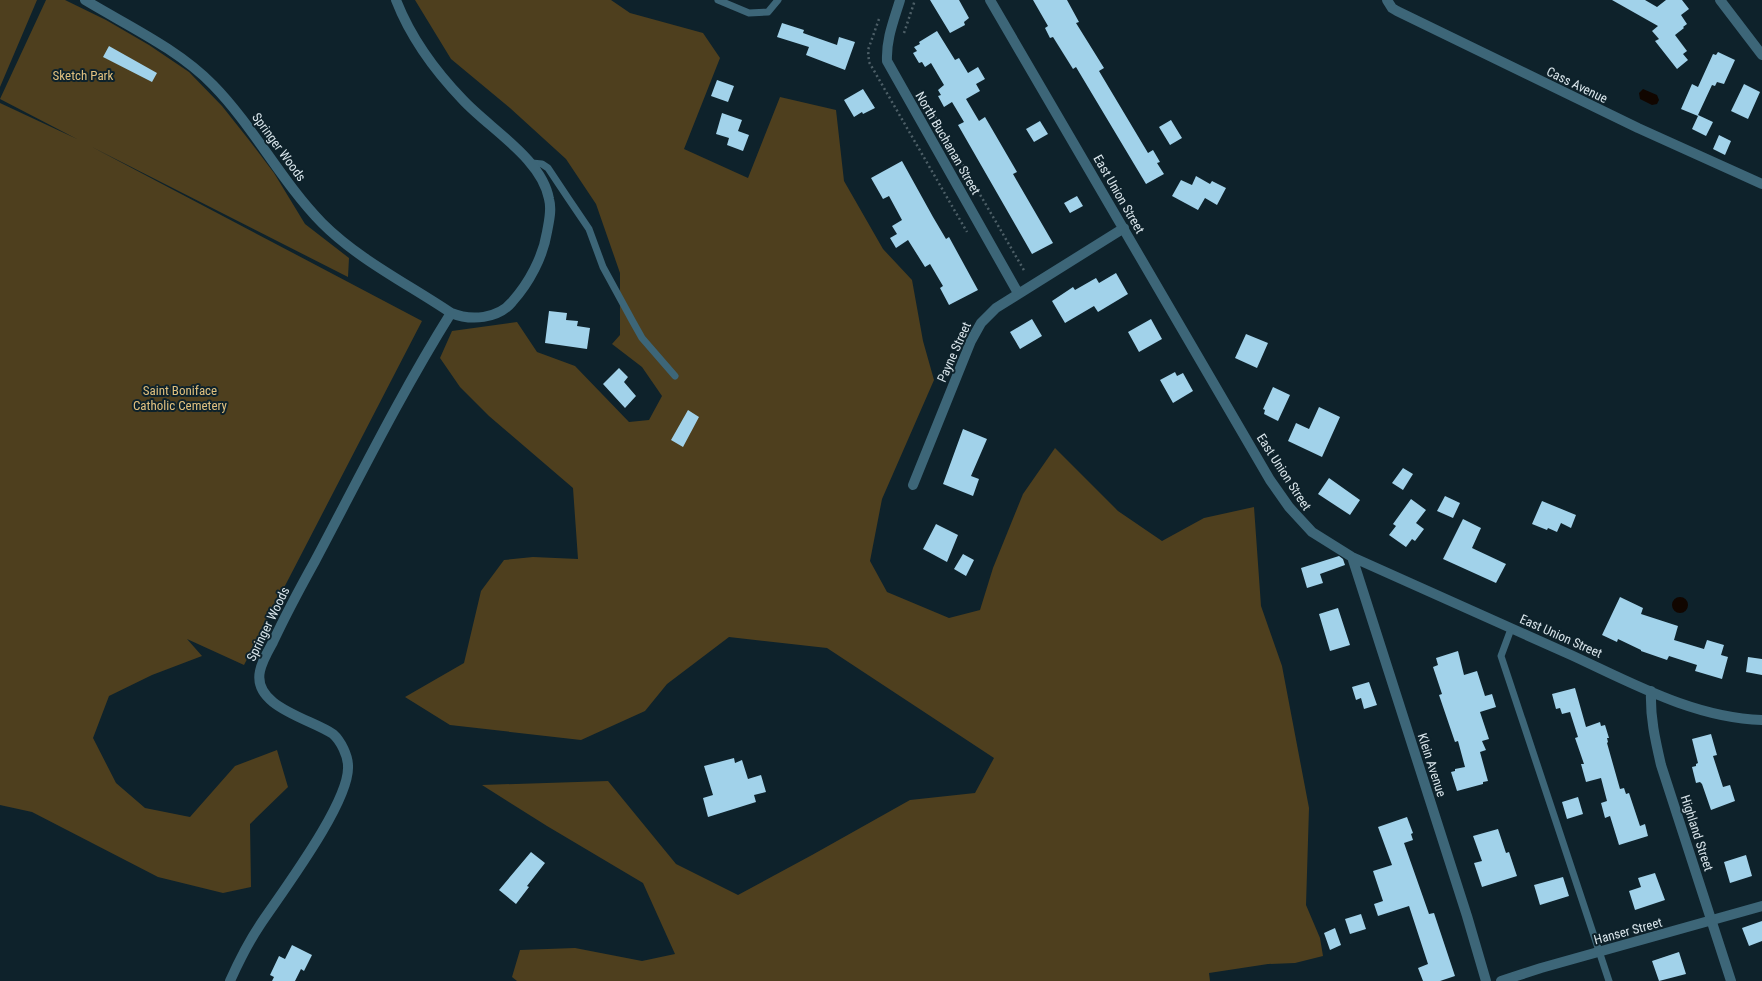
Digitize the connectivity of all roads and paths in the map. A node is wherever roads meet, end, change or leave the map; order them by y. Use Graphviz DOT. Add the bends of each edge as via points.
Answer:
graph roads {
  1 [pos="85,0"];
  2 [pos="396,0"];
  3 [pos="718,0"];
  4 [pos="778,0"];
  5 [pos="900,0"];
  6 [pos="915,0"];
  7 [pos="990,0"];
  8 [pos="1387,0"];
  9 [pos="1720,0"];
  10 [pos="904,34"];
  11 [pos="1762,55"];
  12 [pos="917,85"];
  13 [pos="532,163"];
  14 [pos="1762,173"];
  15 [pos="1758,183"];
  16 [pos="1124,228"];
  17 [pos="1026,272"];
  18 [pos="1018,293"];
  19 [pos="451,313"];
  20 [pos="675,376"];
  21 [pos="913,485"];
  22 [pos="1352,557"];
  23 [pos="1511,629"];
  24 [pos="1651,691"];
  25 [pos="1762,720"];
  26 [pos="1762,906"];
  27 [pos="1711,921"];
  28 [pos="1599,952"];
  29 [pos="230,981"];
  30 [pos="1486,981"];
  31 [pos="1502,981"];
  32 [pos="1609,981"];
  33 [pos="1731,981"];
  1 -- 19 [label="street, Springer Woods" via="164,47 213,84 234,107 321,222 358,254"];
  2 -- 13 [label="street, Springer Woods" via="402,17 434,66 463,100"];
  3 -- 4 [label="lane" via="749,13 768,12"];
  5 -- 18 [label="street, North Buchanan Street" via="886,48 888,61"];
  6 -- 10 [label="path"];
  7 -- 16 [label="street, East Union Street"];
  8 -- 15 [label="street, Cass Avenue" via="1397,12"];
  9 -- 11 [label="street"];
  12 -- 17 [label="path"];
  13 -- 19 [label="street, Springer Woods" via="542,177 550,201 550,214 546,238 538,260 521,292 498,314 463,318"];
  13 -- 20 [label="lane" via="542,164 548,168 589,229 603,267 642,338"];
  14 -- 15 [label="street"];
  16 -- 18 [label="street, Payne Street"];
  16 -- 22 [label="street, East Union Street" via="1278,490 1312,532"];
  18 -- 21 [label="street, Payne Street" via="988,316 976,331"];
  19 -- 29 [label="street, Springer Woods" via="424,357 286,614 259,673 262,687 270,700 334,735 346,756 347,778 338,804 244,952"];
  22 -- 23 [label="street, East Union Street"];
  22 -- 30 [label="street, Klein Avenue"];
  23 -- 24 [label="street, East Union Street"];
  23 -- 28 [label="lane" via="1501,656"];
  24 -- 25 [label="street, East Union Street" via="1724,717"];
  24 -- 27 [label="street, Highland Street" via="1650,710 1654,738"];
  26 -- 27 [label="street, Hanser Street"];
  27 -- 28 [label="street, Hanser Street"];
  27 -- 33 [label="street, Highland Street"];
  28 -- 31 [label="street, Hanser Street"];
  28 -- 32 [label="lane"];
}
